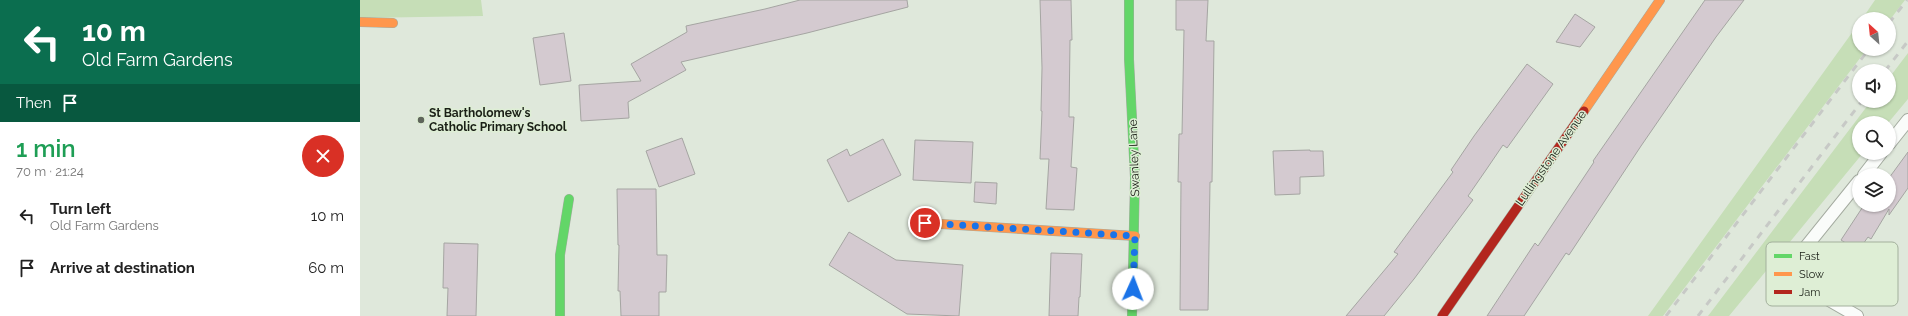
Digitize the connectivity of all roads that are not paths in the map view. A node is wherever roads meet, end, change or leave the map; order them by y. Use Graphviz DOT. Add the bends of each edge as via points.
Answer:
graph roads {
  1 [pos="1130,0"];
  2 [pos="1660,0"];
  3 [pos="360,22"];
  4 [pos="393,23"];
  5 [pos="1908,120"];
  6 [pos="1896,135"];
  7 [pos="1876,160"];
  8 [pos="1870,168"];
  9 [pos="1852,190"];
  10 [pos="569,199"];
  11 [pos="925,223"];
  12 [pos="1135,236"];
  13 [pos="1810,242"];
  14 [pos="1839,306"];
  15 [pos="560,316"];
  16 [pos="1132,316"];
  17 [pos="1442,316"];
  18 [pos="1856,316"];
  1 -- 12 [label="street, Swanley Lane" via="1128,29 1135,158"];
  2 -- 17 [label="street, Lullingstone Avenue"];
  3 -- 4 [label="street"];
  5 -- 6 [label="lane"];
  7 -- 8 [label="lane"];
  9 -- 13 [label="lane"];
  10 -- 15 [label="street" via="560,255"];
  11 -- 12 [label="street"];
  12 -- 16 [label="street, Swanley Lane"];
  14 -- 18 [label="lane"];
}
